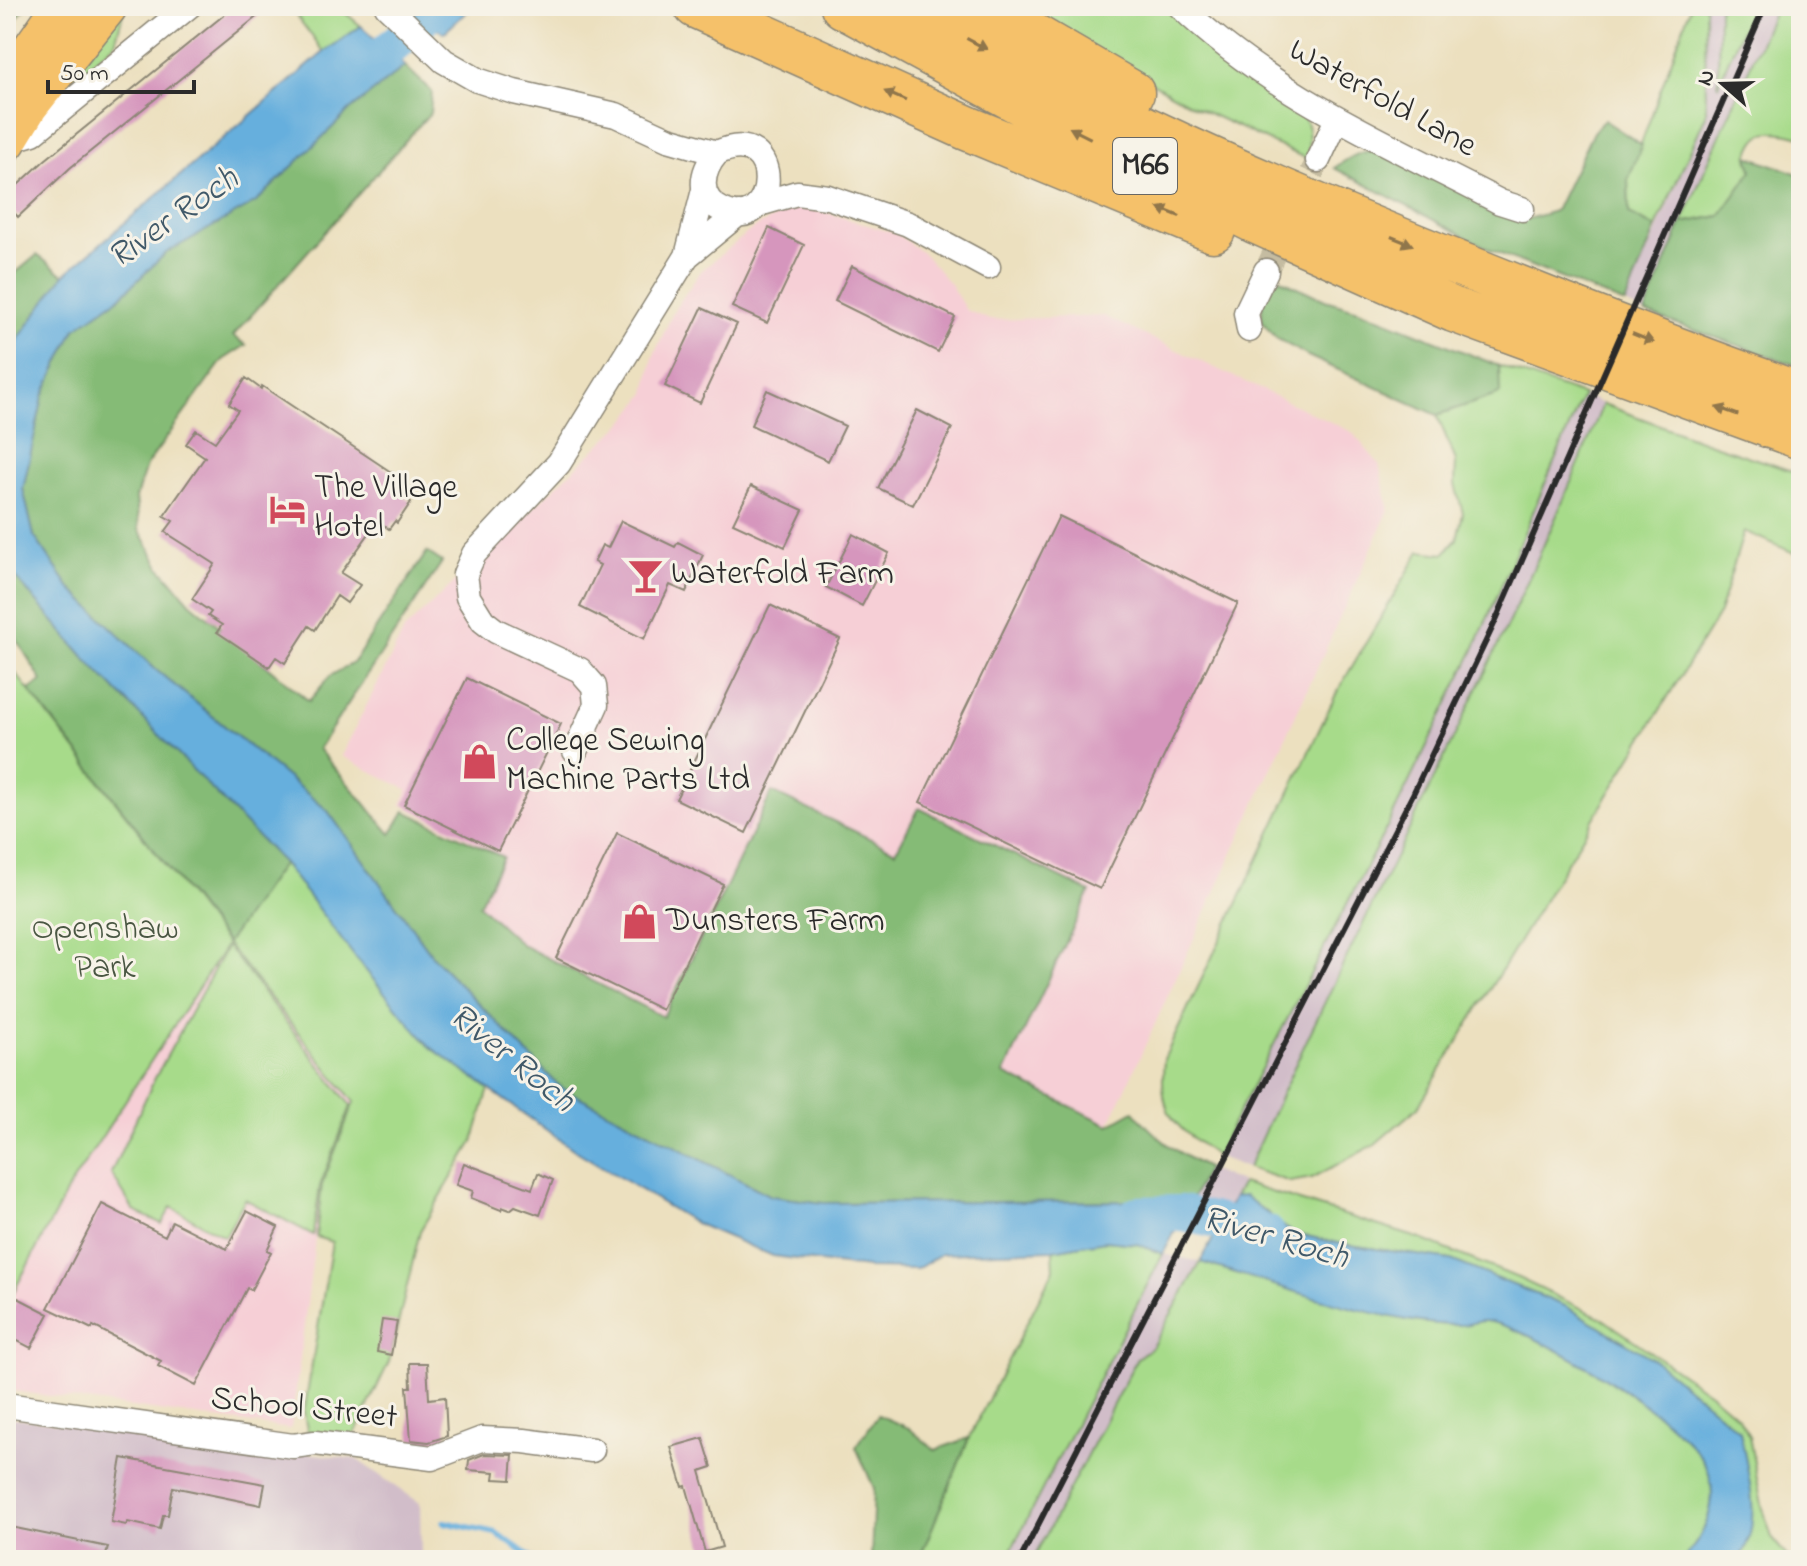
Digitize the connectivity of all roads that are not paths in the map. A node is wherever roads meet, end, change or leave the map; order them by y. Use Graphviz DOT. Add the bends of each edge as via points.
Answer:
graph roads {
  1 [pos="63,6"];
  2 [pos="107,6"];
  3 [pos="189,6"];
  4 [pos="387,6"];
  5 [pos="696,6"];
  6 [pos="843,6"];
  7 [pos="909,6"];
  8 [pos="982,6"];
  9 [pos="1180,6"];
  10 [pos="6,87"];
  11 [pos="1337,119"];
  12 [pos="668,139"];
  13 [pos="6,141"];
  14 [pos="717,153"];
  15 [pos="761,160"];
  16 [pos="1318,160"];
  17 [pos="704,189"];
  18 [pos="828,197"];
  19 [pos="749,209"];
  20 [pos="1522,209"];
  21 [pos="1329,212"];
  22 [pos="687,256"];
  23 [pos="988,267"];
  24 [pos="1266,271"];
  25 [pos="1454,310"];
  26 [pos="1249,330"];
  27 [pos="1801,395"];
  28 [pos="1801,437"];
  29 [pos="575,751"];
  30 [pos="6,1405"];
  31 [pos="592,1450"];
  1 -- 10 [label="highway"];
  2 -- 13 [label="highway"];
  3 -- 13 [label="street" via="33,133"];
  4 -- 12 [label="street" via="444,61 477,80 616,115"];
  25 -- 5 [label="highway, M66, one-way" via="1310,270 967,128"];
  25 -- 6 [label="highway, M66, one-way" via="1255,221"];
  7 -- 21 [label="highway, M66, one-way" via="1152,134"];
  8 -- 21 [label="highway, M66"];
  9 -- 11 [label="street, Waterfold Lane" via="1266,77"];
  11 -- 16 [label="street"];
  11 -- 20 [label="street, Waterfold Lane"];
  12 -- 14 [label="street"];
  12 -- 17 [label="street"];
  14 -- 15 [label="street" via="739,148"];
  14 -- 17 [label="street" via="707,165"];
  15 -- 18 [label="street"];
  15 -- 19 [label="street" via="767,192"];
  17 -- 19 [label="street" via="717,208"];
  17 -- 22 [label="street"];
  18 -- 19 [label="street" via="797,193"];
  18 -- 23 [label="street" via="908,224"];
  19 -- 22 [label="street"];
  21 -- 27 [label="highway, M66, one-way"];
  22 -- 29 [label="street" via="559,463 474,554 465,574 468,597 483,621 580,670 594,686 596,705"];
  24 -- 26 [label="street" via="1246,313"];
  28 -- 25 [label="highway, M66, one-way"];
  30 -- 31 [label="street, School Street" via="293,1446 315,1443 432,1458 482,1439"];
}
